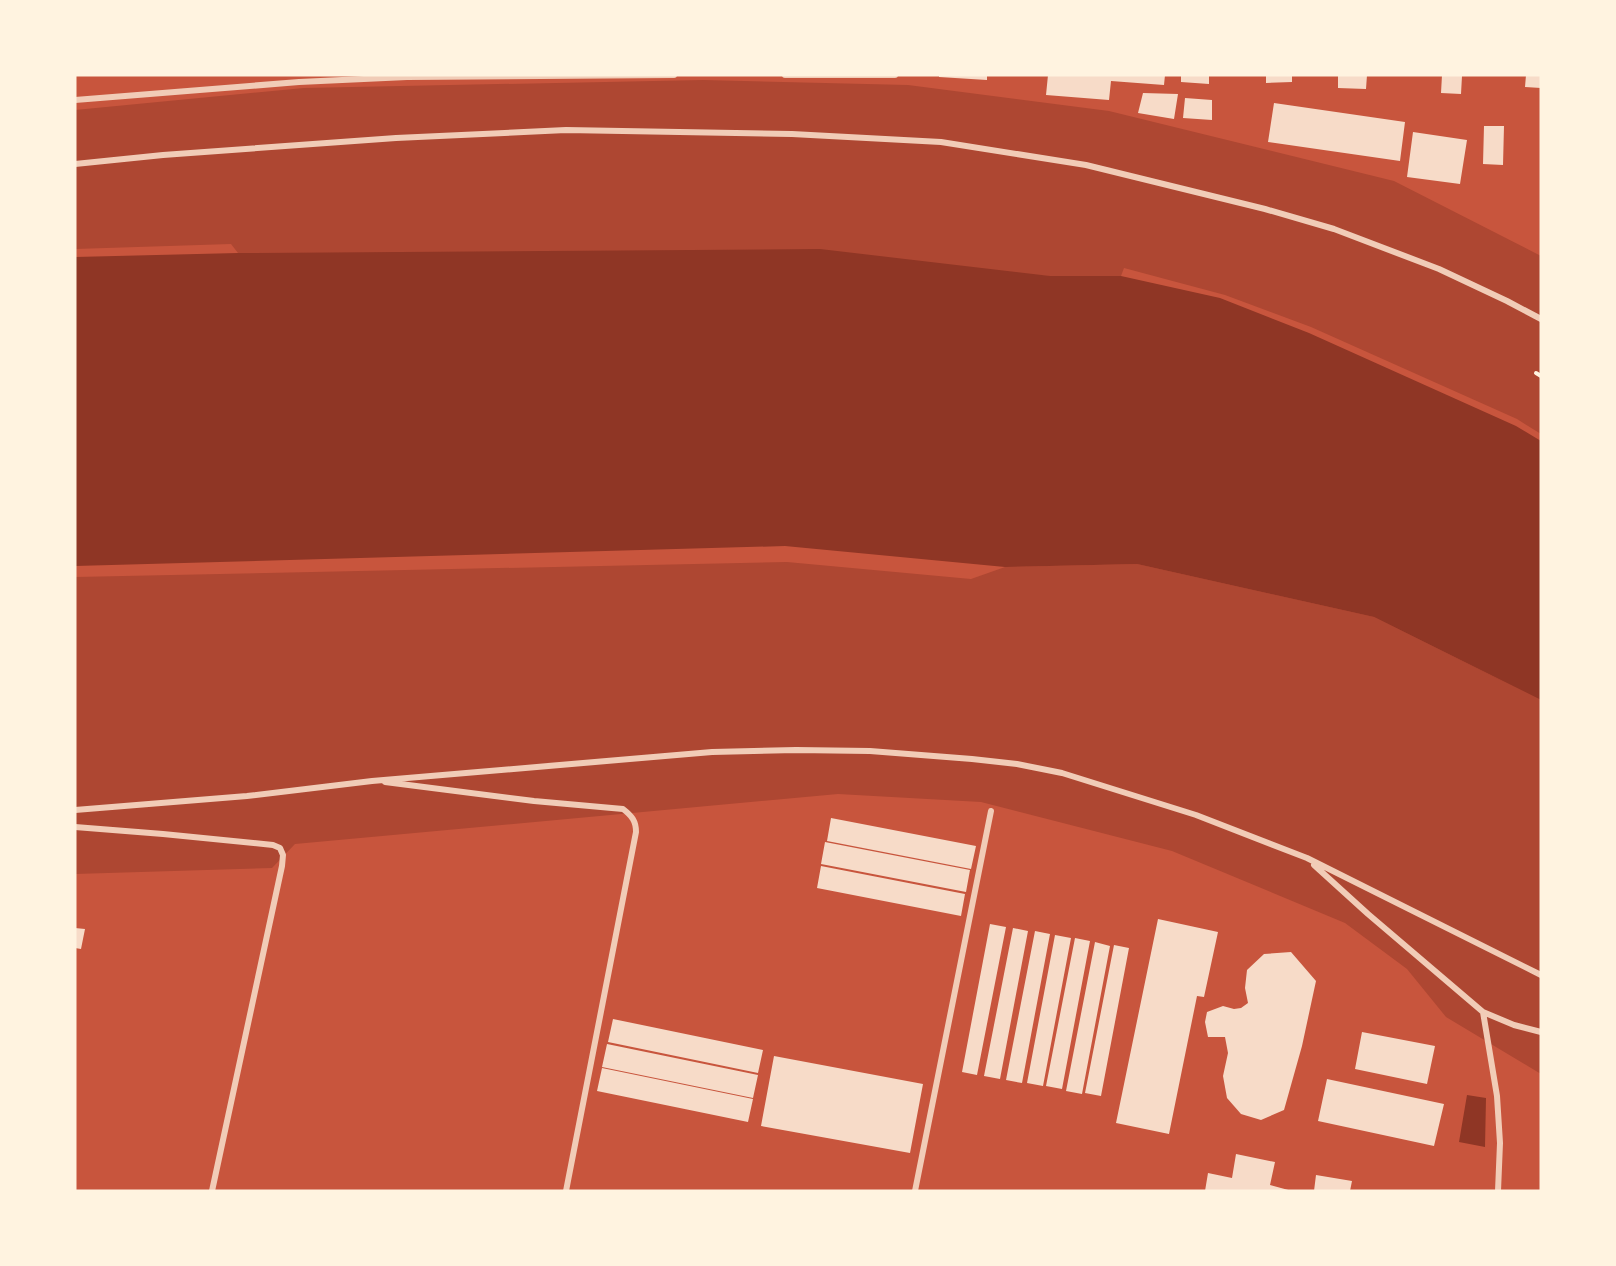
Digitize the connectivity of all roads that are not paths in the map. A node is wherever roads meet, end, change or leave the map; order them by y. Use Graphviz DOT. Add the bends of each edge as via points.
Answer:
graph roads {
  1 [pos="674,75"];
  2 [pos="786,75"];
  3 [pos="895,75"];
  4 [pos="75,100"];
  5 [pos="75,164"];
  6 [pos="1541,319"];
  7 [pos="372,781"];
  8 [pos="75,810"];
  9 [pos="991,811"];
  10 [pos="75,827"];
  11 [pos="1307,858"];
  12 [pos="1541,975"];
  13 [pos="1483,1012"];
  14 [pos="1541,1032"];
  15 [pos="212,1191"];
  16 [pos="566,1191"];
  17 [pos="915,1191"];
  18 [pos="1498,1191"];
  1 -- 4 [label="street" via="406,77"];
  2 -- 3 [label="street"];
  5 -- 6 [label="street" via="396,138 566,130 792,134 941,142 1086,165 1334,229 1439,269"];
  7 -- 8 [label="street"];
  7 -- 11 [label="street" via="712,752 922,754 1062,772 1196,815"];
  7 -- 16 [label="street" via="623,809 636,823"];
  9 -- 17 [label="street"];
  10 -- 15 [label="street" via="273,845 283,855"];
  11 -- 12 [label="street"];
  11 -- 13 [label="street"];
  13 -- 14 [label="street"];
  13 -- 18 [label="street" via="1497,1096"];
}
